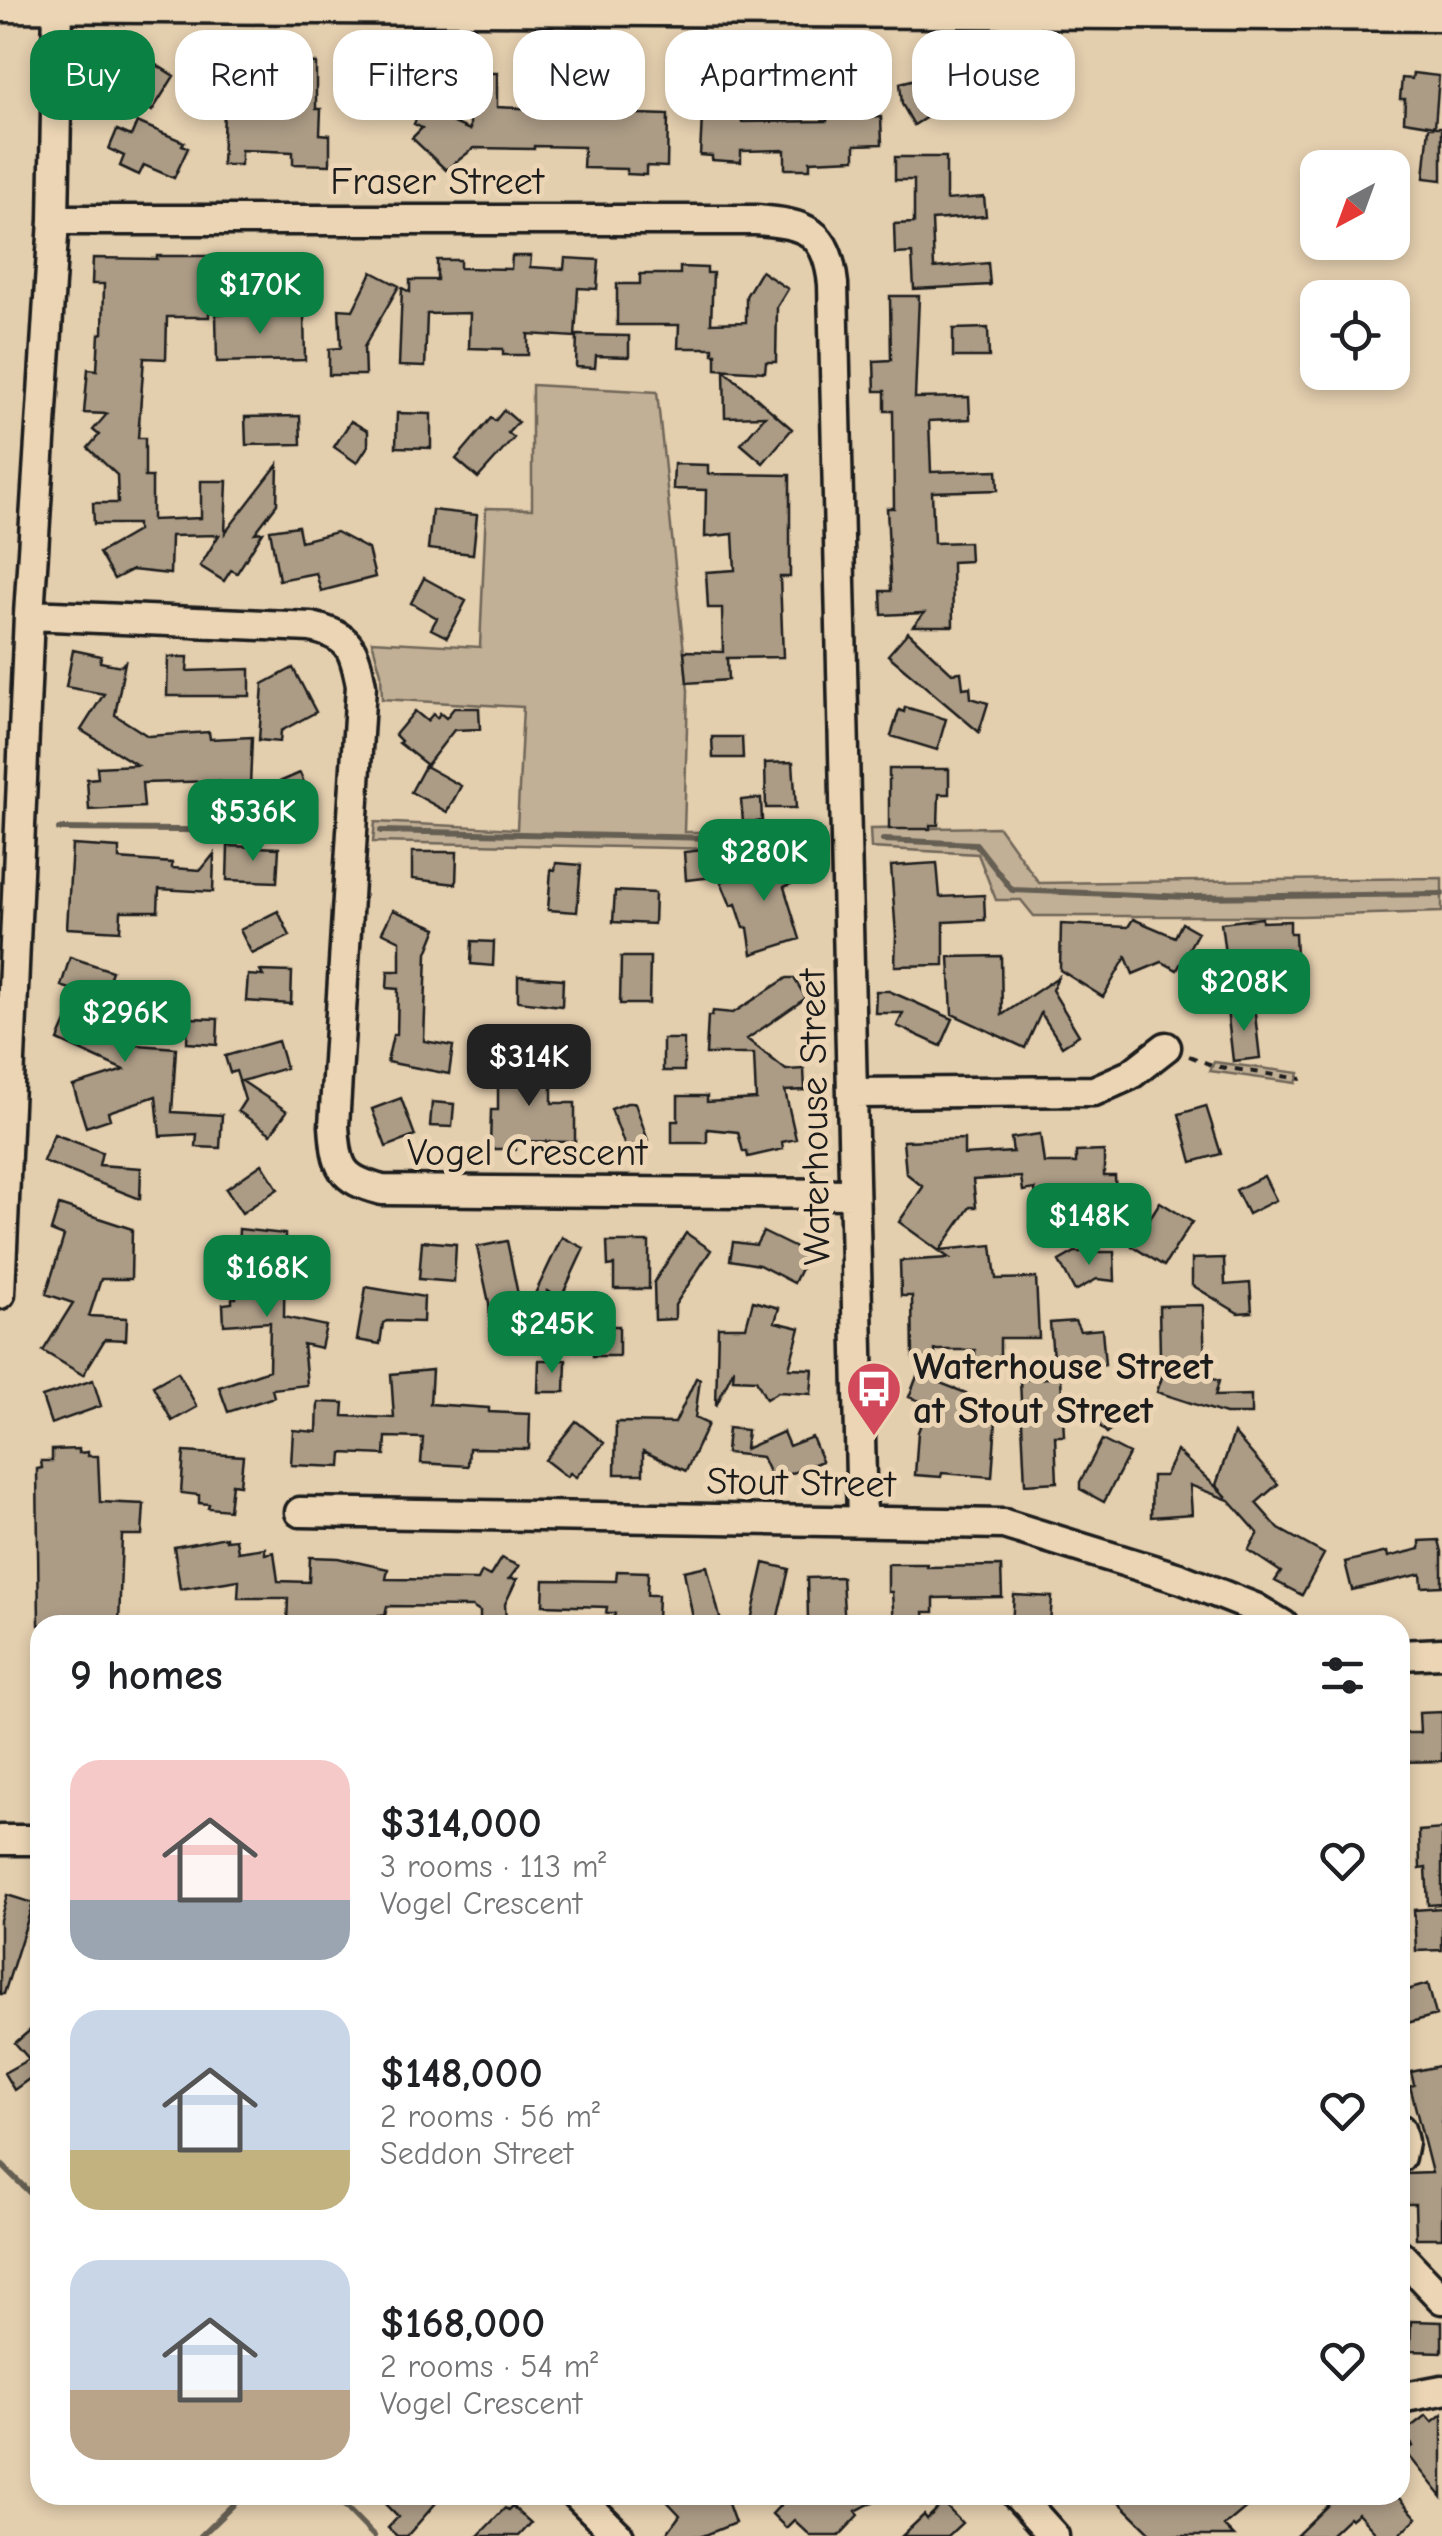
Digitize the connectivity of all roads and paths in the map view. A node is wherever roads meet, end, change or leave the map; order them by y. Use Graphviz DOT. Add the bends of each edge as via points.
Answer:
graph roads {
  1 [pos="0,2"];
  2 [pos="275,2"];
  3 [pos="58,4"];
  4 [pos="1442,11"];
  5 [pos="54,220"];
  6 [pos="817,235"];
  7 [pos="28,614"];
  8 [pos="1166,1046"];
  9 [pos="1302,1079"];
  10 [pos="853,1093"];
  11 [pos="854,1194"];
  12 [pos="0,1294"];
  13 [pos="300,1512"];
  14 [pos="862,1521"];
  15 [pos="1267,1615"];
  16 [pos="1442,1653"];
  17 [pos="1410,1655"];
  18 [pos="0,1840"];
  19 [pos="30,1840"];
  20 [pos="1410,2266"];
  21 [pos="1442,2299"];
  22 [pos="1442,2390"];
  23 [pos="1410,2396"];
  24 [pos="587,2505"];
  25 [pos="1026,2505"];
  26 [pos="619,2536"];
  27 [pos="1054,2536"];
  1 -- 3 [label="main road"];
  2 -- 3 [label="main road"];
  2 -- 4 [label="main road"];
  3 -- 5 [label="street"];
  5 -- 6 [label="street, Fraser Street" via="756,220 790,222"];
  5 -- 7 [label="street"];
  6 -- 10 [label="street, Waterhouse Street" via="830,257 833,284"];
  7 -- 11 [label="street, Vogel Crescent" via="311,627 335,632 355,652 361,685 334,1126 337,1162 354,1182 382,1190"];
  7 -- 12 [label="street"];
  8 -- 9 [label="path" via="1214,1066"];
  8 -- 10 [label="street" via="1130,1075 1094,1091"];
  10 -- 11 [label="street, Waterhouse Street"];
  11 -- 14 [label="street, Waterhouse Street"];
  13 -- 14 [label="street, Stout Street"];
  14 -- 15 [label="street, Stout Street" via="1004,1524 1182,1579"];
  16 -- 17 [label="street"];
  18 -- 19 [label="street"];
  20 -- 21 [label="street"];
  22 -- 23 [label="street"];
  24 -- 26 [label="street"];
  25 -- 27 [label="street"];
}
